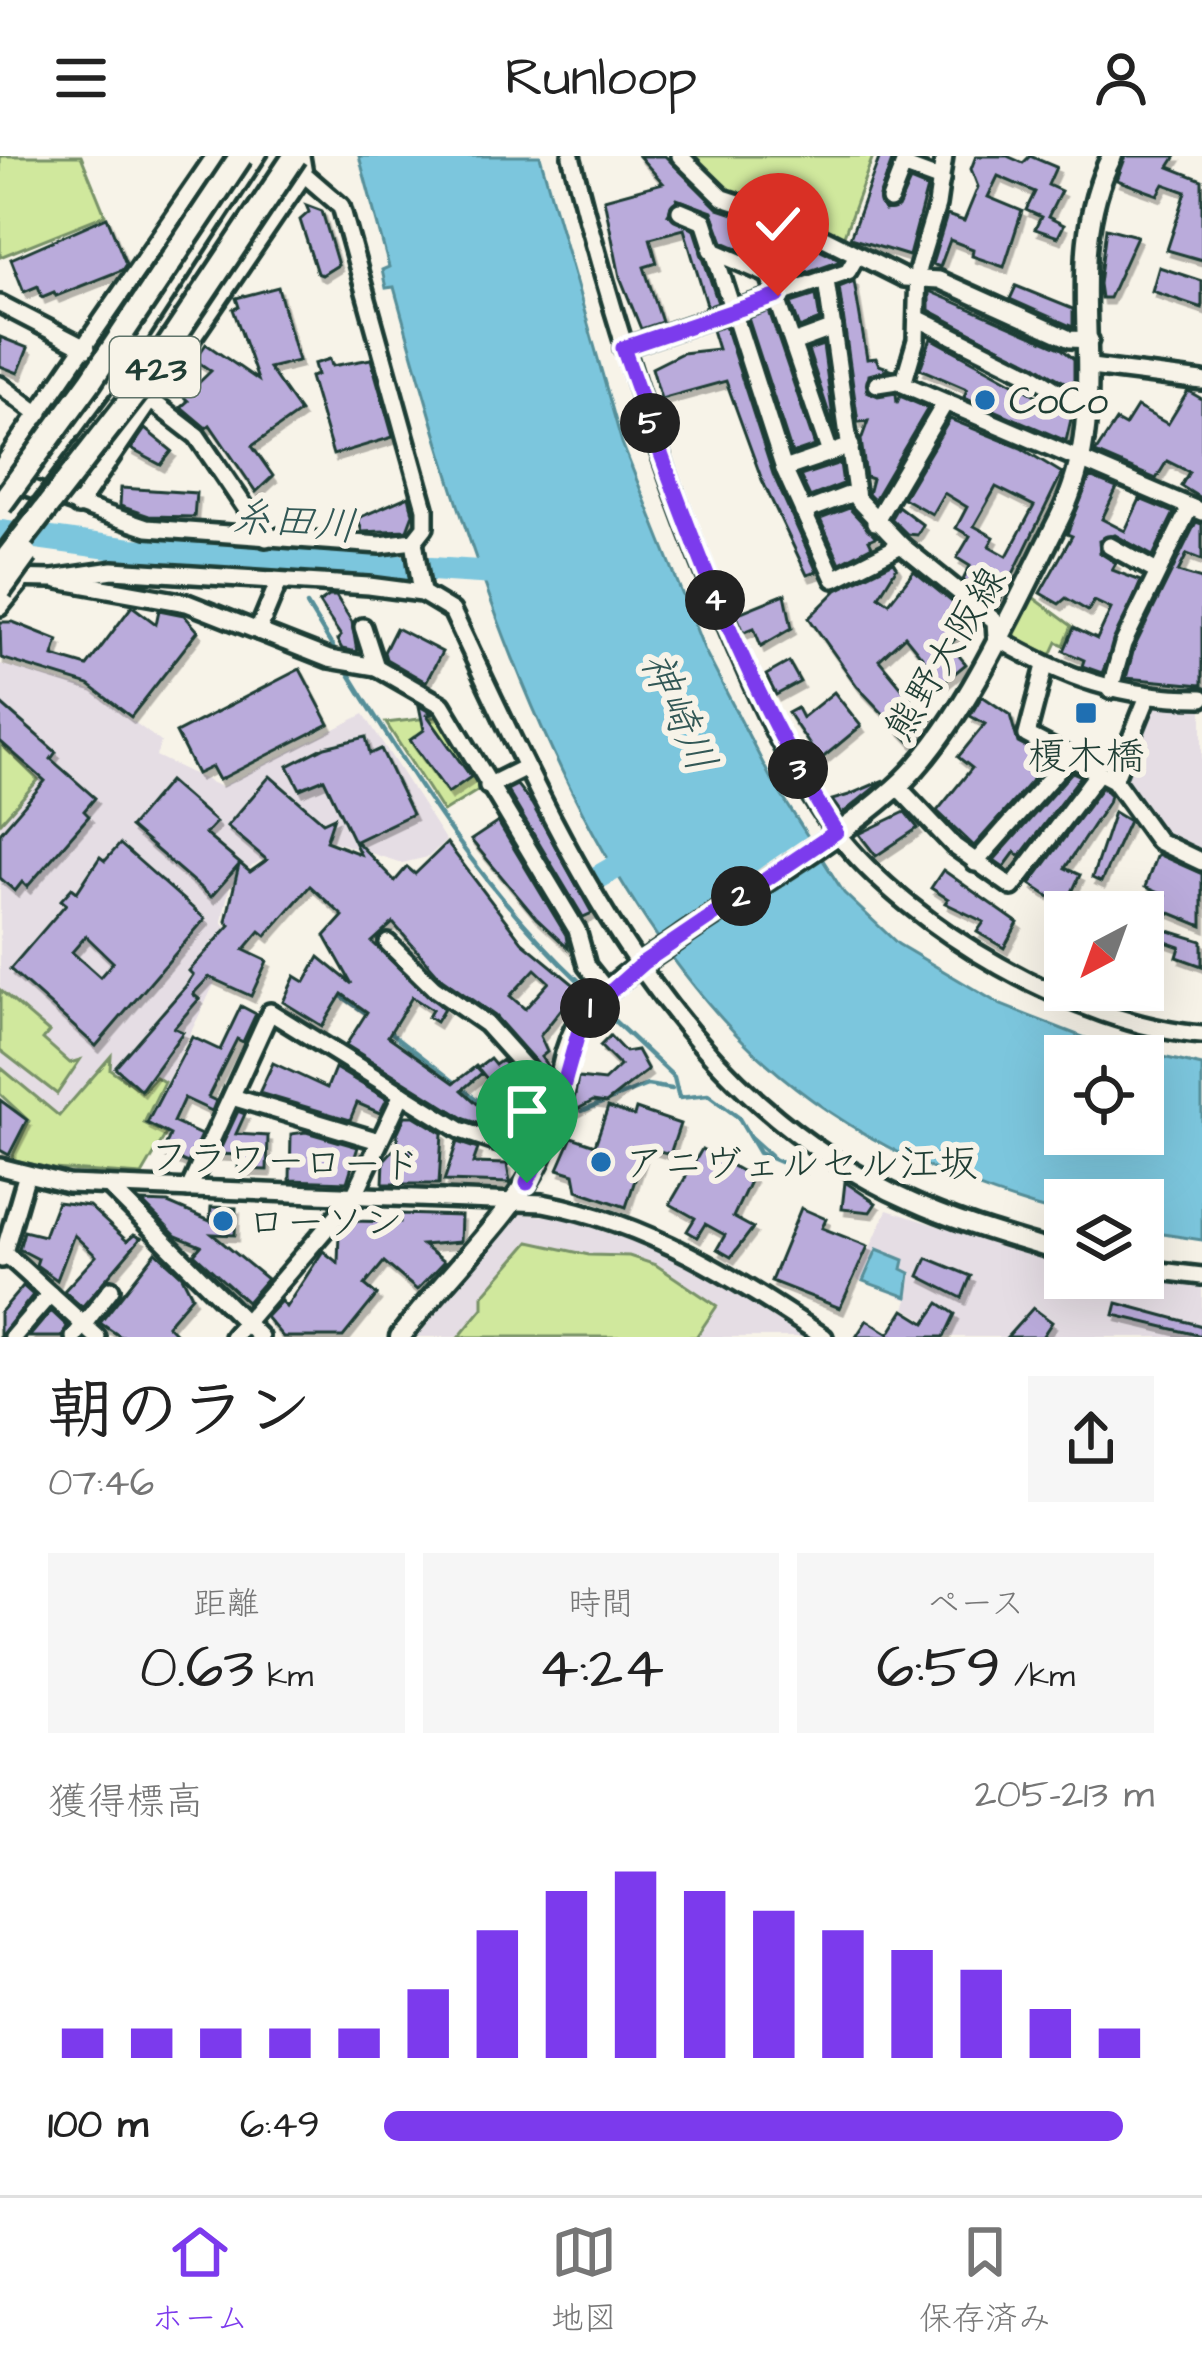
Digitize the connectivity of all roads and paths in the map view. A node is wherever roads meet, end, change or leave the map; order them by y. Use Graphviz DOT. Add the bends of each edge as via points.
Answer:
graph roads {
  1 [pos="215,156"];
  2 [pos="241,156"];
  3 [pos="571,156"];
  4 [pos="680,156"];
  5 [pos="944,156"];
  6 [pos="1112,156"];
  7 [pos="905,161"];
  8 [pos="300,162"];
  9 [pos="941,180"];
  10 [pos="890,200"];
  11 [pos="680,211"];
  12 [pos="711,250"];
  13 [pos="856,256"];
  14 [pos="826,280"];
  15 [pos="918,280"];
  16 [pos="778,296"];
  17 [pos="0,304"];
  18 [pos="731,312"];
  19 [pos="916,318"];
  20 [pos="834,328"];
  21 [pos="1090,340"];
  22 [pos="793,343"];
  23 [pos="623,348"];
  24 [pos="88,349"];
  25 [pos="1091,367"];
  26 [pos="903,380"];
  27 [pos="1202,381"];
  28 [pos="90,382"];
  29 [pos="877,384"];
  30 [pos="0,385"];
  31 [pos="153,401"];
  32 [pos="945,404"];
  33 [pos="128,405"];
  34 [pos="1090,412"];
  35 [pos="40,415"];
  36 [pos="851,446"];
  37 [pos="830,453"];
  38 [pos="1081,462"];
  39 [pos="784,469"];
  40 [pos="0,474"];
  41 [pos="0,490"];
  42 [pos="856,493"];
  43 [pos="0,505"];
  44 [pos="78,506"];
  45 [pos="1196,510"];
  46 [pos="802,512"];
  47 [pos="875,522"];
  48 [pos="266,538"];
  49 [pos="902,545"];
  50 [pos="415,546"];
  51 [pos="1110,546"];
  52 [pos="0,567"];
  53 [pos="1157,572"];
  54 [pos="0,577"];
  55 [pos="52,579"];
  56 [pos="22,580"];
  57 [pos="279,580"];
  58 [pos="422,588"];
  59 [pos="0,590"];
  60 [pos="0,607"];
  61 [pos="363,627"];
  62 [pos="258,631"];
  63 [pos="996,638"];
  64 [pos="1045,666"];
  65 [pos="376,667"];
  66 [pos="1110,689"];
  67 [pos="1148,696"];
  68 [pos="1202,698"];
  69 [pos="1069,757"];
  70 [pos="526,767"];
  71 [pos="1106,776"];
  72 [pos="488,786"];
  73 [pos="898,787"];
  74 [pos="832,834"];
  75 [pos="1202,862"];
  76 [pos="975,863"];
  77 [pos="388,943"];
  78 [pos="641,965"];
  79 [pos="607,991"];
  80 [pos="1202,1035"];
  81 [pos="402,1094"];
  82 [pos="232,1097"];
  83 [pos="557,1103"];
  84 [pos="379,1141"];
  85 [pos="541,1157"];
  86 [pos="0,1167"];
  87 [pos="26,1177"];
  88 [pos="109,1186"];
  89 [pos="189,1189"];
  90 [pos="354,1196"];
  91 [pos="508,1203"];
  92 [pos="1044,1247"];
  93 [pos="3,1258"];
  94 [pos="1164,1271"];
  95 [pos="1202,1276"];
  96 [pos="111,1288"];
  97 [pos="50,1294"];
  98 [pos="247,1322"];
  99 [pos="78,1330"];
  100 [pos="13,1337"];
  101 [pos="97,1337"];
  102 [pos="233,1337"];
  103 [pos="260,1337"];
  104 [pos="400,1337"];
  105 [pos="824,1337"];
  1 -- 24 [label="street"];
  2 -- 28 [label="highway, 423, bridge"];
  3 -- 23 [label="street"];
  4 -- 13 [label="street" via="723,198 784,218"];
  5 -- 9 [label="street"];
  6 -- 21 [label="main road, 熊野大阪線" via="1088,219"];
  7 -- 9 [label="street"];
  7 -- 10 [label="street"];
  8 -- 31 [label="street"];
  8 -- 33 [label="highway, 423, bridge"];
  8 -- 50 [label="street" via="341,206 425,508"];
  9 -- 15 [label="street"];
  11 -- 12 [label="street" via="704,221"];
  12 -- 16 [label="street" via="769,274"];
  12 -- 18 [label="street"];
  13 -- 14 [label="street" via="848,272"];
  13 -- 15 [label="street"];
  14 -- 16 [label="street"];
  14 -- 20 [label="street"];
  15 -- 19 [label="street"];
  15 -- 21 [label="street" via="939,280 1070,339"];
  16 -- 18 [label="street"];
  16 -- 22 [label="street"];
  17 -- 24 [label="street"];
  18 -- 23 [label="street"];
  18 -- 39 [label="street"];
  19 -- 26 [label="street"];
  19 -- 34 [label="street"];
  20 -- 22 [label="street"];
  20 -- 36 [label="street"];
  21 -- 25 [label="main road, 熊野大阪線"];
  22 -- 37 [label="street"];
  23 -- 74 [label="street" via="757,696"];
  24 -- 35 [label="street"];
  25 -- 27 [label="street"];
  25 -- 34 [label="main road, 熊野大阪線"];
  26 -- 29 [label="street"];
  26 -- 32 [label="street"];
  28 -- 41 [label="highway, 423, bridge"];
  28 -- 43 [label="highway, 423, bridge"];
  30 -- 35 [label="street"];
  31 -- 44 [label="street"];
  31 -- 48 [label="street" via="197,436"];
  32 -- 38 [label="street"];
  32 -- 47 [label="street"];
  33 -- 52 [label="highway, 423, bridge"];
  33 -- 59 [label="highway, 423, bridge"];
  34 -- 38 [label="main road, 熊野大阪線"];
  35 -- 40 [label="street"];
  36 -- 37 [label="street"];
  36 -- 42 [label="street"];
  37 -- 39 [label="street"];
  38 -- 45 [label="street"];
  38 -- 63 [label="main road, 熊野大阪線"];
  39 -- 46 [label="street"];
  40 -- 44 [label="street"];
  42 -- 46 [label="street"];
  42 -- 47 [label="street"];
  44 -- 48 [label="street" via="147,528"];
  45 -- 53 [label="street"];
  46 -- 49 [label="street" via="833,579"];
  47 -- 49 [label="street"];
  48 -- 50 [label="street"];
  49 -- 63 [label="street" via="995,621"];
  50 -- 58 [label="street"];
  51 -- 53 [label="street"];
  53 -- 66 [label="street"];
  54 -- 56 [label="street"];
  55 -- 56 [label="street"];
  55 -- 57 [label="street" via="113,570"];
  55 -- 62 [label="street" via="158,595"];
  56 -- 60 [label="street"];
  57 -- 58 [label="street"];
  57 -- 62 [label="street"];
  58 -- 70 [label="street" via="452,611"];
  61 -- 65 [label="street"];
  62 -- 65 [label="street" via="328,659"];
  63 -- 64 [label="street"];
  63 -- 73 [label="main road, 熊野大阪線" via="949,723"];
  64 -- 66 [label="street"];
  64 -- 69 [label="street" via="1027,734"];
  65 -- 72 [label="street" via="442,705"];
  66 -- 67 [label="street"];
  67 -- 68 [label="street"];
  67 -- 71 [label="street"];
  69 -- 71 [label="street"];
  69 -- 76 [label="street"];
  70 -- 72 [label="street"];
  70 -- 78 [label="street"];
  71 -- 75 [label="street" via="1158,842"];
  71 -- 76 [label="street" via="1012,887"];
  72 -- 79 [label="street"];
  73 -- 74 [label="main road, 熊野大阪線"];
  73 -- 76 [label="street"];
  74 -- 78 [label="main road, 熊野大阪線"];
  74 -- 80 [label="street" via="932,923 1009,970 1098,1009"];
  77 -- 83 [label="street" via="486,1024"];
  78 -- 79 [label="main road, 熊野大阪線"];
  78 -- 92 [label="street" via="703,1050 827,1154 909,1201"];
  79 -- 83 [label="main road, 熊野大阪線" via="572,1038"];
  81 -- 82 [label="street" via="270,1012"];
  81 -- 84 [label="street"];
  81 -- 85 [label="street" via="460,1130"];
  82 -- 84 [label="street"];
  82 -- 89 [label="street"];
  83 -- 85 [label="main road, 熊野大阪線"];
  84 -- 90 [label="street"];
  85 -- 91 [label="main road, 熊野大阪線"];
  86 -- 87 [label="street, フラワーロード"];
  87 -- 88 [label="street, フラワーロード"];
  87 -- 93 [label="street"];
  88 -- 89 [label="street, フラワーロード"];
  88 -- 98 [label="street"];
  89 -- 90 [label="street, フラワーロード"];
  90 -- 91 [label="street, フラワーロード"];
  90 -- 98 [label="street"];
  91 -- 104 [label="main road, 熊野大阪線"];
  91 -- 105 [label="street, フラワーロード" via="581,1210 646,1232"];
  93 -- 97 [label="street"];
  94 -- 95 [label="street"];
  96 -- 99 [label="street"];
  97 -- 99 [label="street"];
  97 -- 100 [label="street"];
  98 -- 102 [label="street"];
  98 -- 103 [label="street"];
  99 -- 101 [label="street"];
}
